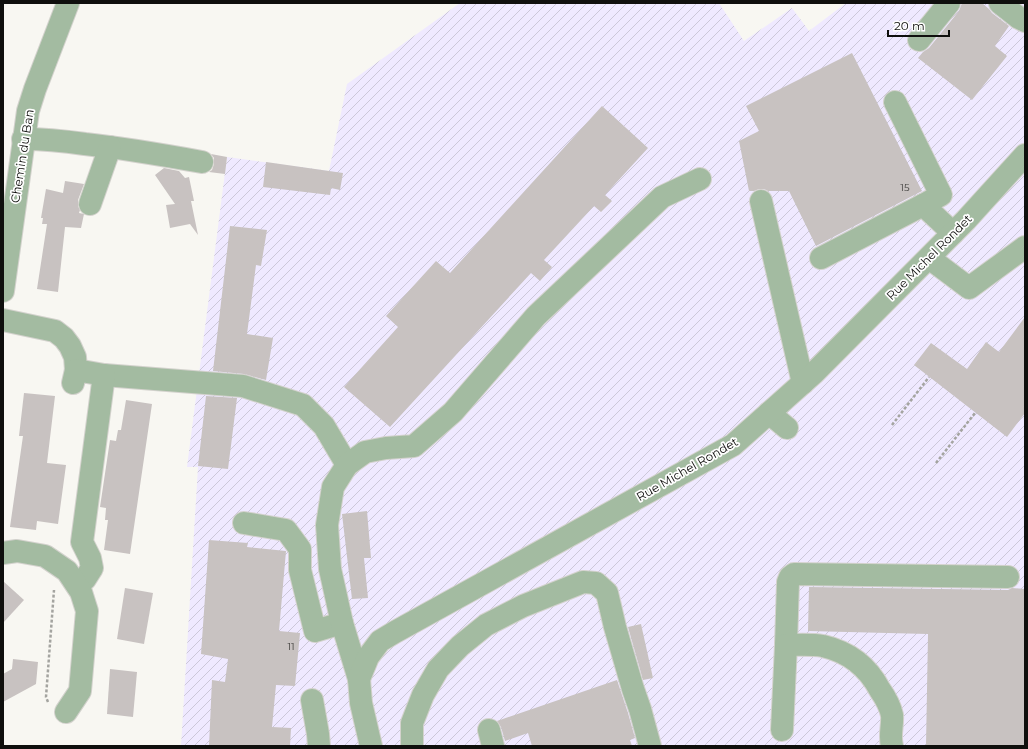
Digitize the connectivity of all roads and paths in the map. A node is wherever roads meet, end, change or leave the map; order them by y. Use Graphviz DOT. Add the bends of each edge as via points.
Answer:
graph roads {
  1 [pos="68,3"];
  2 [pos="949,3"];
  3 [pos="1000,3"];
  4 [pos="1025,21"];
  5 [pos="919,40"];
  6 [pos="895,102"];
  7 [pos="23,139"];
  8 [pos="110,147"];
  9 [pos="1025,155"];
  10 [pos="202,162"];
  11 [pos="700,179"];
  12 [pos="761,201"];
  13 [pos="90,204"];
  14 [pos="923,205"];
  15 [pos="953,233"];
  16 [pos="1025,247"];
  17 [pos="821,258"];
  18 [pos="929,258"];
  19 [pos="3,292"];
  20 [pos="3,320"];
  21 [pos="104,375"];
  22 [pos="929,377"];
  23 [pos="803,383"];
  24 [pos="769,413"];
  25 [pos="976,413"];
  26 [pos="892,425"];
  27 [pos="787,428"];
  28 [pos="936,463"];
  29 [pos="347,465"];
  30 [pos="244,523"];
  31 [pos="3,553"];
  32 [pos="56,563"];
  33 [pos="1008,577"];
  34 [pos="77,585"];
  35 [pos="342,623"];
  36 [pos="786,645"];
  37 [pos="359,679"];
  38 [pos="312,700"];
  39 [pos="66,712"];
  40 [pos="782,730"];
  41 [pos="319,746"];
  42 [pos="371,746"];
  43 [pos="412,746"];
  44 [pos="650,746"];
  45 [pos="892,746"];
  1 -- 7 [label="street, Chemin du Ban" via="35,89"];
  2 -- 5 [label="street"];
  3 -- 4 [label="street"];
  6 -- 14 [label="street" via="941,195"];
  7 -- 8 [label="street"];
  7 -- 19 [label="street, Chemin du Ban"];
  8 -- 10 [label="street"];
  8 -- 13 [label="street"];
  9 -- 15 [label="street, Rue Michel Rondet"];
  11 -- 29 [label="street" via="662,197 536,316 453,412 414,446 365,452"];
  12 -- 23 [label="street"];
  14 -- 15 [label="street"];
  14 -- 17 [label="street"];
  15 -- 18 [label="street, Rue Michel Rondet"];
  16 -- 18 [label="street" via="969,288"];
  18 -- 23 [label="street, Rue Michel Rondet"];
  20 -- 21 [label="street" via="56,332 70,346 74,357 75,376"];
  21 -- 29 [label="street" via="243,386 303,405 324,426"];
  21 -- 34 [label="street" via="82,542 92,568 85,579"];
  22 -- 26 [label="path"];
  23 -- 24 [label="street, Rue Michel Rondet"];
  24 -- 27 [label="street"];
  24 -- 37 [label="street, Rue Michel Rondet" via="733,445 380,641 368,657"];
  25 -- 28 [label="path"];
  29 -- 35 [label="street" via="333,487 328,525 330,569"];
  30 -- 35 [label="street" via="286,530 300,549 300,570 314,639"];
  31 -- 32 [label="street" via="17,551 45,556"];
  32 -- 34 [label="street" via="67,571"];
  32 -- 39 [label="path" via="46,697 48,702"];
  33 -- 36 [label="street" via="794,574 788,582"];
  34 -- 39 [label="street" via="87,611 83,662 80,692"];
  35 -- 37 [label="street"];
  36 -- 40 [label="street"];
  36 -- 45 [label="street" via="822,646 836,650 853,658 866,670 877,683 892,716"];
  37 -- 42 [label="street, Rue Michel Rondet" via="361,703"];
  38 -- 41 [label="street"];
  43 -- 44 [label="street" via="412,723 423,695 438,669 460,646 486,625 523,606 583,582 596,583 607,593"];
}
